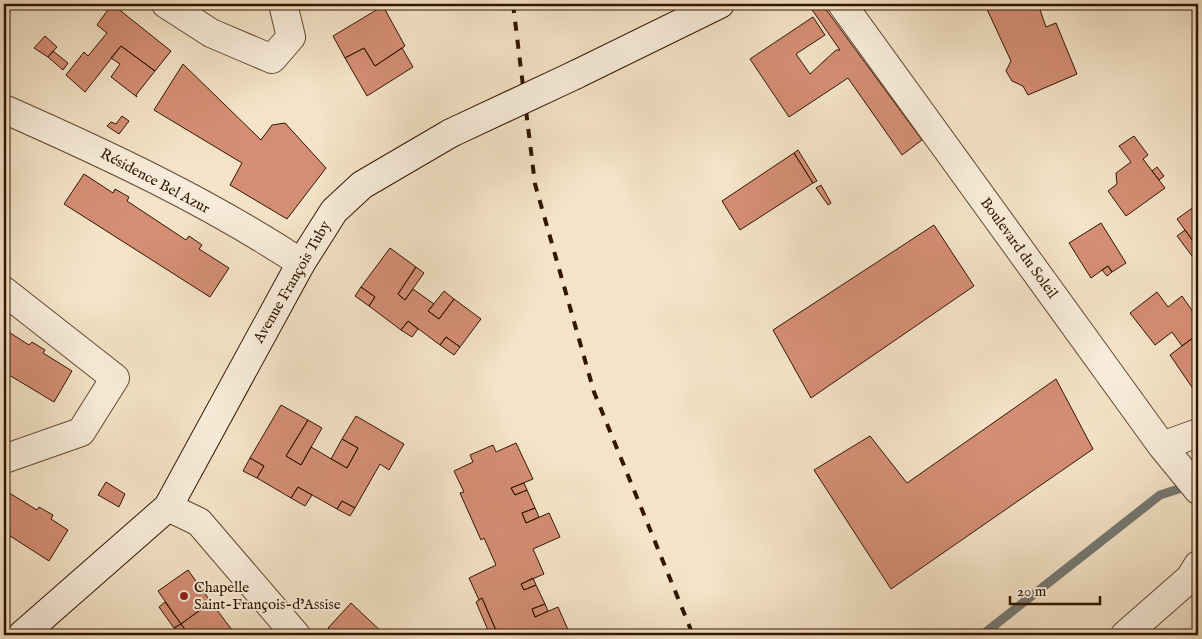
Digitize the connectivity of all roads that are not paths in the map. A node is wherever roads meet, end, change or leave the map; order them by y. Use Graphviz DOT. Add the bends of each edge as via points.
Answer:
graph roads {
  1 [pos="166,4"];
  2 [pos="283,4"];
  3 [pos="720,4"];
  4 [pos="842,4"];
  5 [pos="4,109"];
  6 [pos="301,263"];
  7 [pos="4,291"];
  8 [pos="1198,433"];
  9 [pos="1162,446"];
  10 [pos="4,459"];
  11 [pos="1190,479"];
  12 [pos="168,507"];
  13 [pos="1198,565"];
  14 [pos="29,629"];
  15 [pos="296,635"];
  16 [pos="1125,635"];
  1 -- 2 [label="street" via="211,34 272,59 292,37"];
  3 -- 6 [label="street, Avenue François Tuby, bridge" via="451,133 362,186 334,211"];
  4 -- 9 [label="street, Boulevard du Soleil"];
  5 -- 6 [label="street, Résidence Bel Azur" via="110,156 256,234"];
  6 -- 12 [label="street, Avenue François Tuby"];
  7 -- 10 [label="street" via="115,378 81,432"];
  8 -- 9 [label="street"];
  9 -- 11 [label="street, Boulevard du Soleil"];
  12 -- 14 [label="street, Avenue François Tuby"];
  12 -- 15 [label="street" via="199,522"];
  13 -- 16 [label="street" via="1190,578"];
}
